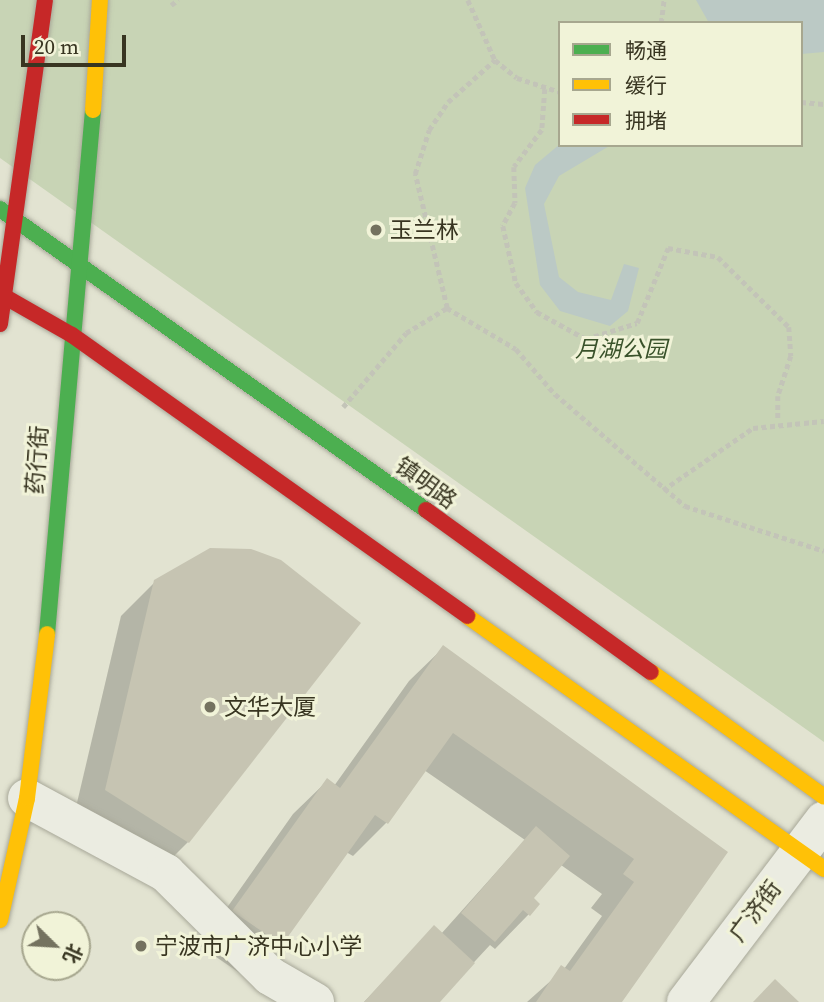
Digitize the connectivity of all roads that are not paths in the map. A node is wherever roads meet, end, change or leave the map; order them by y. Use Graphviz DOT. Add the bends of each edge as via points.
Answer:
graph roads {
  1 [pos="45,0"];
  2 [pos="100,0"];
  3 [pos="6,213"];
  4 [pos="84,263"];
  5 [pos="1,294"];
  6 [pos="0,324"];
  7 [pos="72,335"];
  8 [pos="824,797"];
  9 [pos="27,799"];
  10 [pos="824,820"];
  11 [pos="812,861"];
  12 [pos="0,920"];
  13 [pos="315,1002"];
  14 [pos="686,1002"];
  1 -- 3 [label="main road"];
  2 -- 4 [label="main road, 药行街"];
  3 -- 4 [label="main road, 镇明路"];
  3 -- 5 [label="main road"];
  4 -- 7 [label="main road, 药行街"];
  4 -- 8 [label="main road, 镇明路"];
  5 -- 6 [label="main road"];
  5 -- 7 [label="main road"];
  7 -- 9 [label="main road, 药行街"];
  7 -- 11 [label="main road"];
  9 -- 12 [label="main road, 药行街"];
  9 -- 13 [label="street" via="166,873 270,976"];
  10 -- 11 [label="street, 广济街"];
  11 -- 14 [label="street, 广济街"];
}
